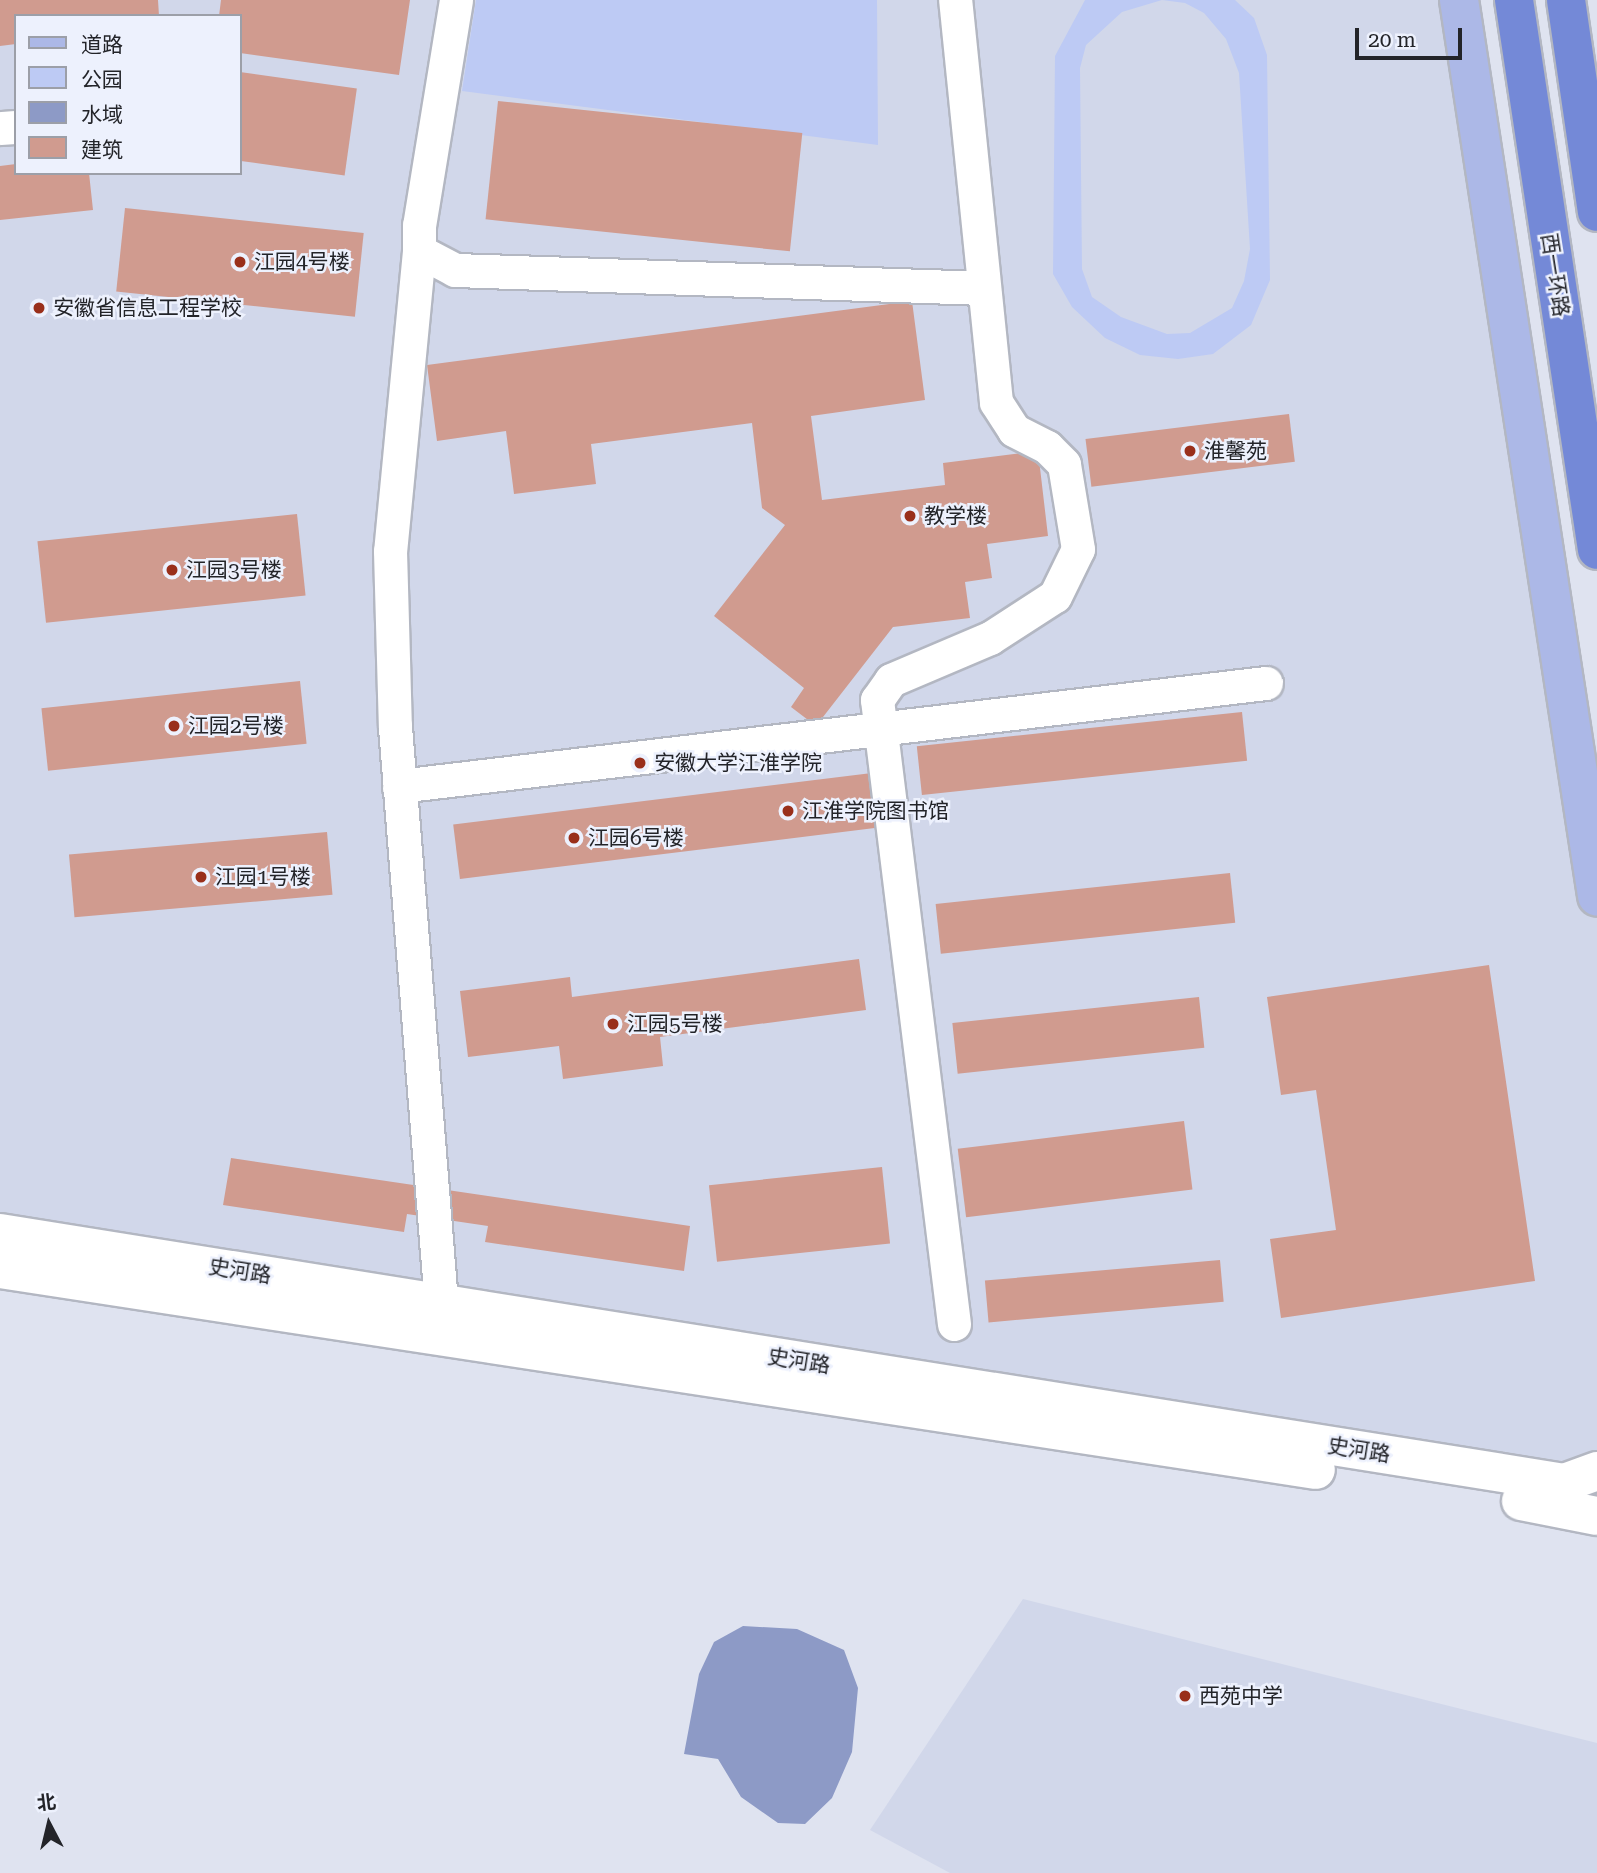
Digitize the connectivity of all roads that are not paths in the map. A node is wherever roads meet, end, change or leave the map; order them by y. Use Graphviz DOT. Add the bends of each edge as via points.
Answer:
graph roads {
  1 [pos="457,0"];
  2 [pos="955,0"];
  3 [pos="1459,0"];
  4 [pos="1514,0"];
  5 [pos="1566,0"];
  6 [pos="1597,212"];
  7 [pos="419,251"];
  8 [pos="983,288"];
  9 [pos="1597,550"];
  10 [pos="1266,683"];
  11 [pos="880,729"];
  12 [pos="400,786"];
  13 [pos="1597,896"];
  14 [pos="0,1233"];
  15 [pos="0,1269"];
  16 [pos="441,1303"];
  17 [pos="954,1324"];
  18 [pos="1597,1471"];
  19 [pos="1597,1516"];
  1 -- 7 [label="street" via="419,225"];
  2 -- 8 [label="street"];
  3 -- 13 [label="main road"];
  4 -- 9 [label="highway, 西一环路"];
  5 -- 6 [label="highway"];
  7 -- 8 [label="street" via="455,270"];
  7 -- 12 [label="street" via="390,551"];
  8 -- 11 [label="street" via="996,402 1014,430 1047,447 1064,464 1078,549 1055,596 990,638 891,680 877,700"];
  10 -- 11 [label="street"];
  11 -- 12 [label="street"];
  11 -- 17 [label="street"];
  12 -- 16 [label="street"];
  14 -- 16 [label="main road, 史河路"];
  15 -- 19 [label="main road, 史河路"];
  16 -- 18 [label="main road, 史河路" via="1564,1483"];
}
